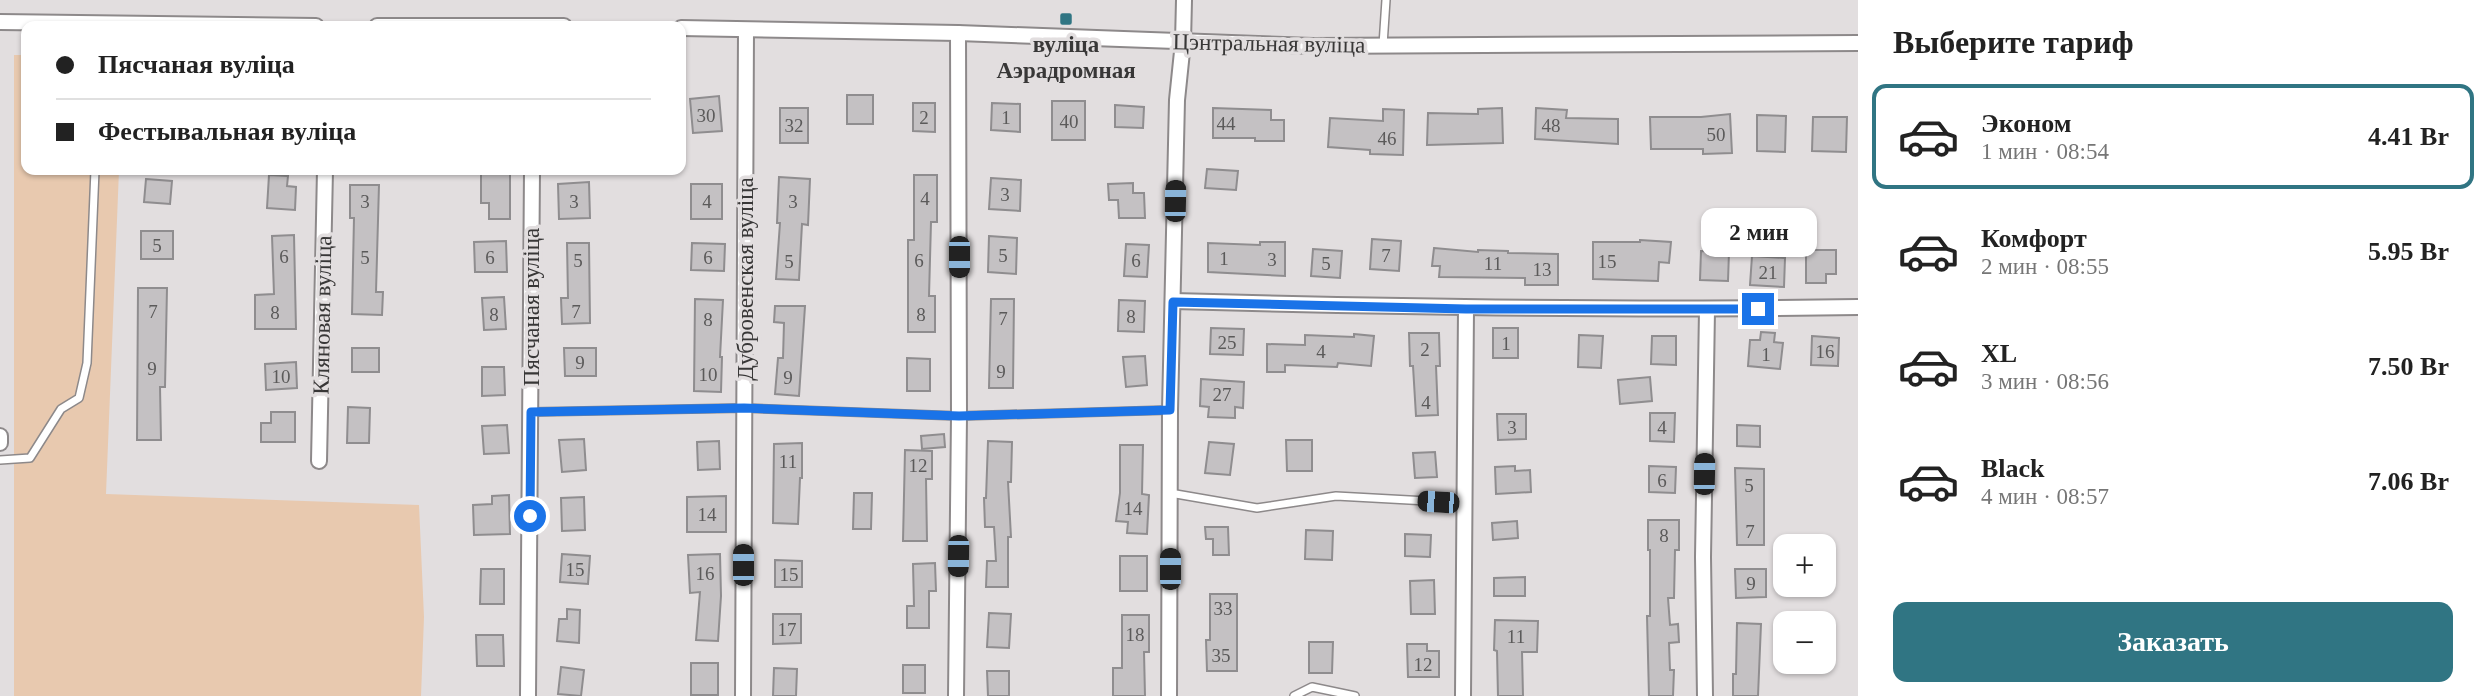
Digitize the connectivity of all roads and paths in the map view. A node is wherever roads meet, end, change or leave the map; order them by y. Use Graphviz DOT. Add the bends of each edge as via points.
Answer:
graph roads {
  1 [pos="1184,0"];
  2 [pos="1385,0"];
  3 [pos="0,22"];
  4 [pos="21,23"];
  5 [pos="686,29"];
  6 [pos="746,30"];
  7 [pos="958,33"];
  8 [pos="1183,42"];
  9 [pos="1858,43"];
  10 [pos="1383,45"];
  11 [pos="95,175"];
  12 [pos="326,175"];
  13 [pos="533,175"];
  14 [pos="1173,302"];
  15 [pos="1858,307"];
  16 [pos="1466,309"];
  17 [pos="1707,310"];
  18 [pos="744,408"];
  19 [pos="1170,410"];
  20 [pos="531,412"];
  21 [pos="959,416"];
  22 [pos="0,436"];
  23 [pos="0,443"];
  24 [pos="0,460"];
  25 [pos="319,461"];
  26 [pos="1170,494"];
  27 [pos="1464,503"];
  28 [pos="528,696"];
  29 [pos="743,696"];
  30 [pos="956,696"];
  31 [pos="1169,696"];
  32 [pos="1294,696"];
  33 [pos="1354,696"];
  34 [pos="1463,696"];
  35 [pos="1705,696"];
  1 -- 8 [label="street"];
  2 -- 10 [label="lane"];
  3 -- 4 [label="street"];
  5 -- 6 [label="street, Цэнтральная вуліца"];
  6 -- 7 [label="street, Цэнтральная вуліца"];
  6 -- 18 [label="street, Дубровенская вуліца"];
  7 -- 8 [label="street, Цэнтральная вуліца"];
  7 -- 21 [label="street"];
  8 -- 10 [label="street, Цэнтральная вуліца"];
  8 -- 14 [label="street" via="1177,100"];
  9 -- 10 [label="street, Цэнтральная вуліца"];
  11 -- 24 [label="lane" via="87,363 79,398 61,409 30,458"];
  12 -- 25 [label="street, Кляновая вуліца"];
  13 -- 20 [label="street, Пясчаная вуліца"];
  14 -- 16 [label="street"];
  14 -- 19 [label="street"];
  15 -- 17 [label="street"];
  16 -- 17 [label="street"];
  16 -- 27 [label="street"];
  17 -- 35 [label="street"];
  18 -- 20 [label="lane"];
  18 -- 21 [label="lane"];
  18 -- 29 [label="street, Дубровенская вуліца"];
  19 -- 21 [label="lane"];
  19 -- 26 [label="street"];
  20 -- 28 [label="street, Пясчаная вуліца"];
  21 -- 30 [label="street"];
  22 -- 23 [label="street"];
  26 -- 27 [label="lane" via="1257,508 1336,496"];
  26 -- 31 [label="street"];
  27 -- 34 [label="street"];
  32 -- 33 [label="lane" via="1312,687"];
}
